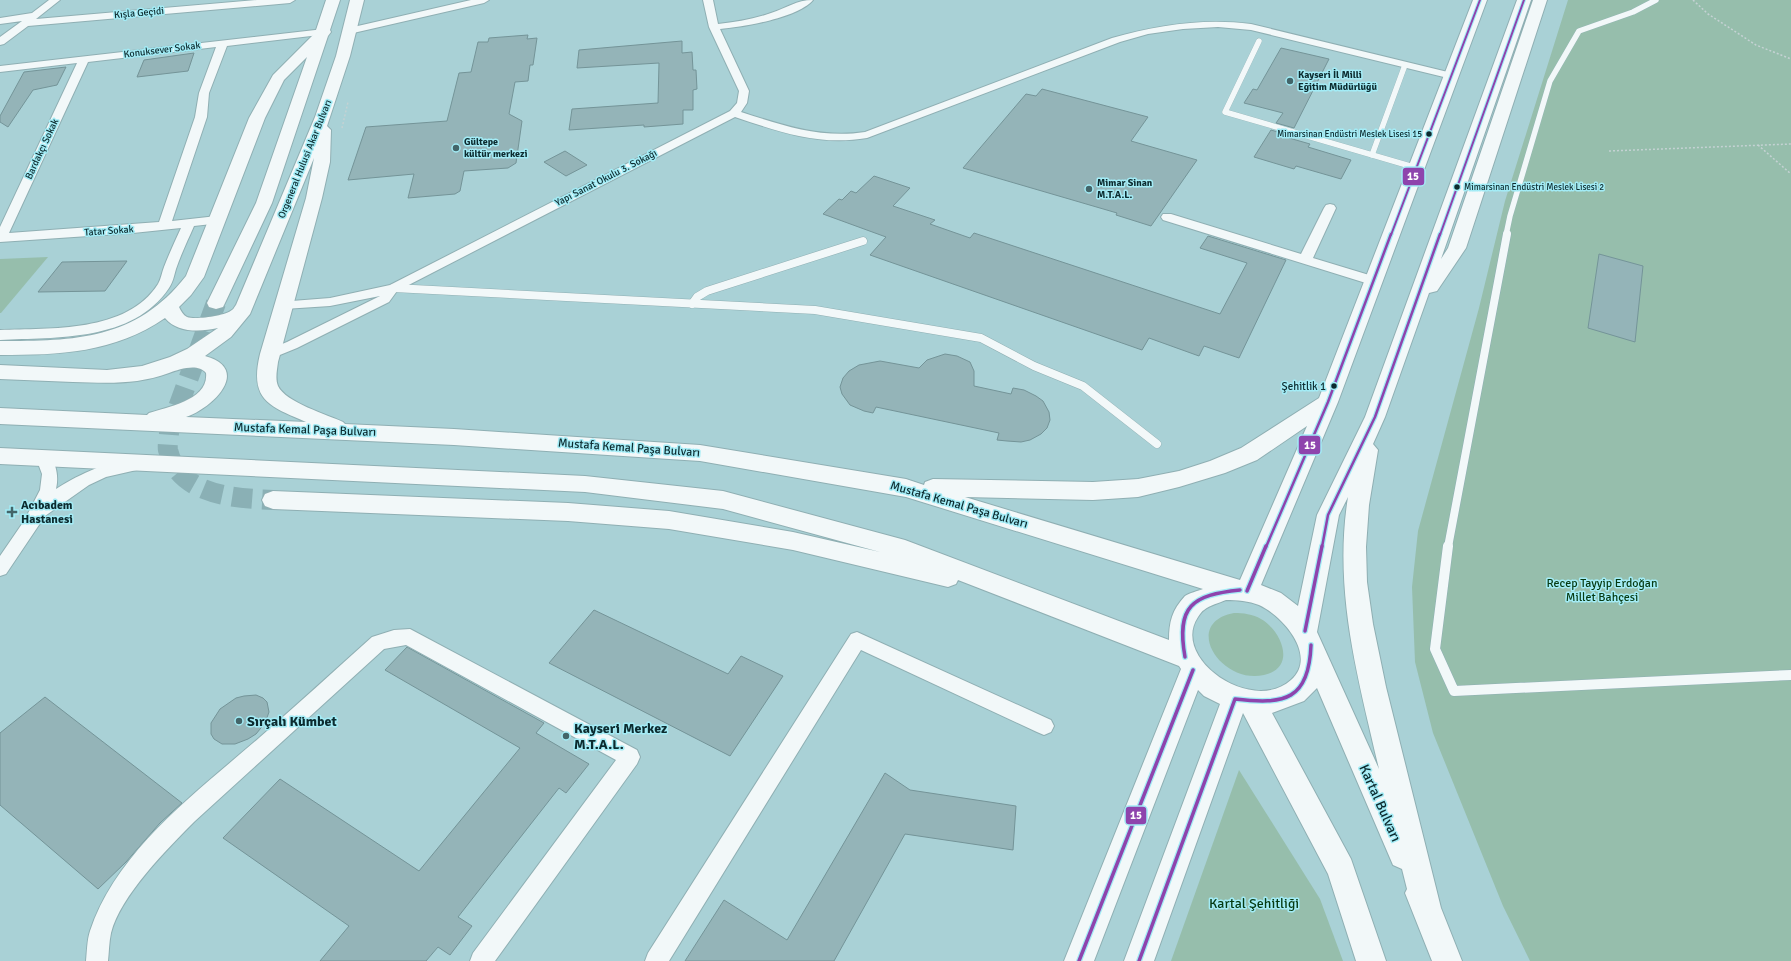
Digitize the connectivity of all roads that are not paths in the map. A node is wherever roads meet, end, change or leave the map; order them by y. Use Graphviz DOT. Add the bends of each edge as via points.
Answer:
graph roads {
  1 [pos="55,0"];
  2 [pos="290,0"];
  3 [pos="333,0"];
  4 [pos="357,0"];
  5 [pos="484,0"];
  6 [pos="708,0"];
  7 [pos="808,0"];
  8 [pos="1480,0"];
  9 [pos="1524,0"];
  10 [pos="1540,0"];
  11 [pos="1656,0"];
  12 [pos="255,1"];
  13 [pos="34,15"];
  14 [pos="0,21"];
  15 [pos="24,23"];
  16 [pos="714,27"];
  17 [pos="349,31"];
  18 [pos="324,32"];
  19 [pos="1258,41"];
  20 [pos="0,42"];
  21 [pos="223,43"];
  22 [pos="84,60"];
  23 [pos="1405,65"];
  24 [pos="0,69"];
  25 [pos="1452,76"];
  26 [pos="734,113"];
  27 [pos="323,117"];
  28 [pos="1372,155"];
  29 [pos="1417,168"];
  30 [pos="1330,208"];
  31 [pos="1167,217"];
  32 [pos="217,220"];
  33 [pos="189,223"];
  34 [pos="164,226"];
  35 [pos="0,238"];
  36 [pos="863,241"];
  37 [pos="1305,260"];
  38 [pos="1374,281"];
  39 [pos="394,288"];
  40 [pos="216,303"];
  41 [pos="692,304"];
  42 [pos="284,305"];
  43 [pos="168,306"];
  44 [pos="1413,313"];
  45 [pos="241,314"];
  46 [pos="0,334"];
  47 [pos="0,348"];
  48 [pos="270,354"];
  49 [pos="171,364"];
  50 [pos="0,372"];
  51 [pos="1328,402"];
  52 [pos="0,416"];
  53 [pos="130,423"];
  54 [pos="1371,427"];
  55 [pos="346,432"];
  56 [pos="1157,444"];
  57 [pos="0,456"];
  58 [pos="44,458"];
  59 [pos="146,463"];
  60 [pos="906,488"];
  61 [pos="273,500"];
  62 [pos="39,511"];
  63 [pos="0,569"];
  64 [pos="1244,591"];
  65 [pos="1027,596"];
  66 [pos="1308,638"];
  67 [pos="1189,664"];
  68 [pos="1791,675"];
  69 [pos="1244,701"];
  70 [pos="1044,726"];
  71 [pos="1426,907"];
  72 [pos="97,961"];
  73 [pos="481,961"];
  74 [pos="656,961"];
  75 [pos="1079,961"];
  76 [pos="1139,961"];
  77 [pos="1371,961"];
  78 [pos="1447,961"];
  1 -- 13 [label="street"];
  2 -- 12 [label="street, Kışla Geçidi"];
  3 -- 18 [label="main road, Orgeneral Hulusi Akar Bulvarı"];
  4 -- 17 [label="main road, Orgeneral Hulusi Akar Bulvarı"];
  5 -- 17 [label="street"];
  6 -- 16 [label="street"];
  7 -- 16 [label="street" via="761,20"];
  8 -- 25 [label="main road"];
  9 -- 44 [label="main road"];
  10 -- 44 [label="main road" via="1457,248"];
  11 -- 68 [label="lane" via="1633,12 1579,31 1550,82 1510,216 1448,544 1435,649 1454,691"];
  12 -- 15 [label="street, Kışla Geçidi"];
  13 -- 14 [label="street"];
  13 -- 15 [label="street"];
  15 -- 20 [label="street"];
  16 -- 26 [label="street" via="744,91 742,103"];
  17 -- 27 [label="main road, Orgeneral Hulusi Akar Bulvarı"];
  18 -- 21 [label="street, Konuksever Sokak"];
  18 -- 32 [label="main road" via="278,78 257,118"];
  18 -- 40 [label="main road, Orgeneral Hulusi Akar Bulvarı" via="264,203"];
  19 -- 28 [label="lane" via="1225,112"];
  21 -- 22 [label="street, Konuksever Sokak"];
  21 -- 34 [label="street" via="204,93 201,117"];
  22 -- 24 [label="street, Konuksever Sokak"];
  22 -- 35 [label="street, Bardakçı Sokak"];
  23 -- 25 [label="street"];
  23 -- 26 [label="street" via="1251,27 1213,24 1154,30 1116,40 858,138 833,140 810,137"];
  23 -- 28 [label="lane"];
  25 -- 29 [label="main road"];
  26 -- 39 [label="street, Yapı Sanat Okulu 3. Sokağı"];
  27 -- 42 [label="main road" via="322,162"];
  27 -- 45 [label="main road, Orgeneral Hulusi Akar Bulvarı"];
  28 -- 29 [label="lane"];
  29 -- 38 [label="main road"];
  30 -- 37 [label="street"];
  31 -- 37 [label="street"];
  32 -- 33 [label="street, Tatar Sokak"];
  32 -- 43 [label="main road" via="195,277"];
  33 -- 34 [label="street, Tatar Sokak"];
  33 -- 46 [label="street" via="163,287 138,311 100,327 78,331"];
  34 -- 35 [label="street, Tatar Sokak"];
  36 -- 41 [label="lane" via="707,291 697,297"];
  37 -- 38 [label="street"];
  38 -- 51 [label="main road"];
  39 -- 41 [label="lane"];
  39 -- 42 [label="street, Yapı Sanat Okulu 3. Sokağı" via="330,302"];
  39 -- 48 [label="street, Yapı Sanat Okulu 3. Sokağı" via="384,299"];
  41 -- 56 [label="lane" via="815,310 981,338 1034,366 1083,386"];
  42 -- 48 [label="main road"];
  43 -- 45 [label="main road" via="174,317 188,323 219,322"];
  43 -- 47 [label="main road" via="126,331 91,343 58,347"];
  44 -- 54 [label="main road"];
  45 -- 49 [label="main road, Orgeneral Hulusi Akar Bulvarı" via="215,341"];
  48 -- 55 [label="main road" via="265,373 267,387 273,395 280,402"];
  49 -- 50 [label="main road" via="141,374 125,376"];
  49 -- 53 [label="main road" via="191,361 207,364 216,370 217,381 209,394 194,405 175,413"];
  51 -- 60 [label="main road" via="1249,454 1179,479 1138,488 1093,491"];
  51 -- 64 [label="main road"];
  52 -- 53 [label="main road, Mustafa Kemal Paşa Bulvarı"];
  53 -- 55 [label="main road, Mustafa Kemal Paşa Bulvarı"];
  54 -- 66 [label="main road" via="1328,515"];
  54 -- 71 [label="main road" via="1354,528 1356,595 1361,633"];
  55 -- 60 [label="main road, Mustafa Kemal Paşa Bulvarı" via="700,453"];
  57 -- 58 [label="main road"];
  58 -- 59 [label="main road"];
  58 -- 62 [label="street" via="50,480"];
  59 -- 62 [label="street" via="90,477"];
  59 -- 65 [label="main road" via="585,484 723,500 905,549"];
  60 -- 64 [label="main road, Mustafa Kemal Paşa Bulvarı"];
  61 -- 65 [label="main road" via="568,512 669,520 793,541"];
  62 -- 63 [label="street"];
  64 -- 66 [label="main road" via="1271,599 1284,608 1296,619"];
  64 -- 67 [label="main road" via="1225,590 1212,593 1190,607 1183,618 1180,630 1181,643"];
  65 -- 67 [label="main road"];
  66 -- 69 [label="main road" via="1313,659 1311,672 1306,683 1296,693 1283,700 1268,703"];
  66 -- 71 [label="main road, Kartal Bulvarı"];
  67 -- 69 [label="main road" via="1205,682 1219,692"];
  67 -- 75 [label="main road"];
  69 -- 76 [label="main road"];
  69 -- 77 [label="main road" via="1341,869"];
  70 -- 74 [label="street" via="857,640"];
  71 -- 78 [label="main road, Kartal Bulvarı"];
  72 -- 73 [label="street" via="98,938 104,919 120,893 151,853 199,804 378,643 400,636 410,637 630,757"];
}
